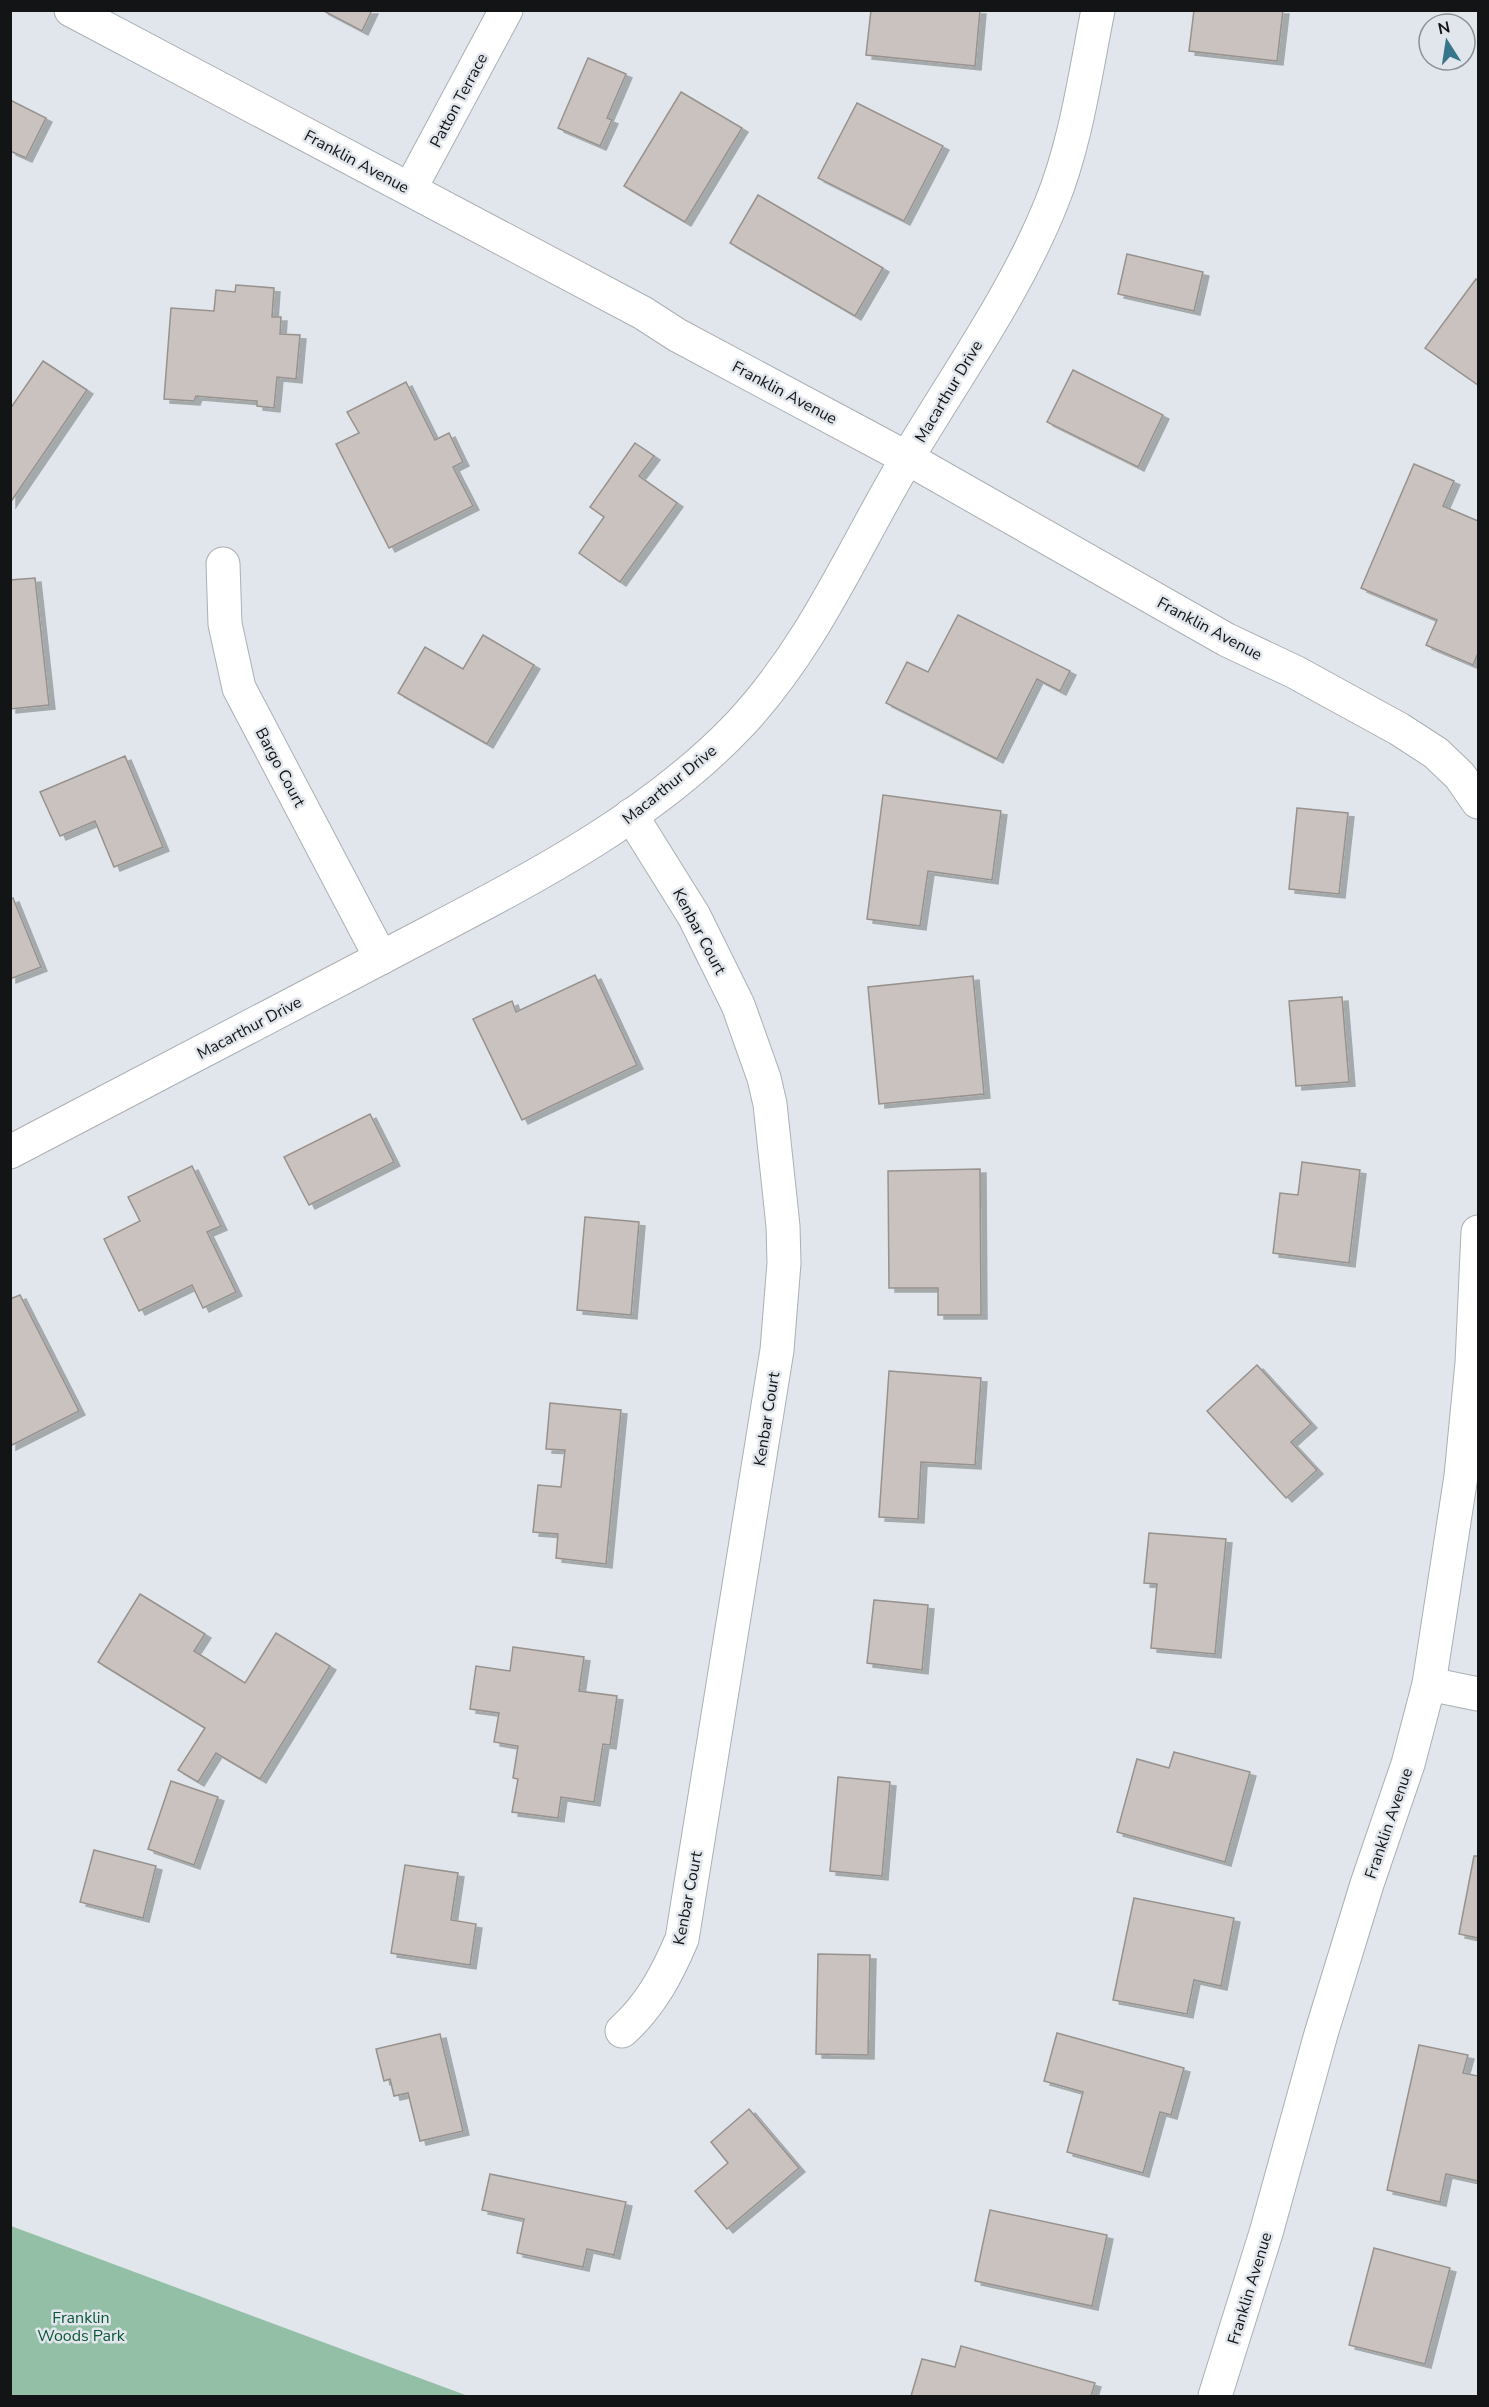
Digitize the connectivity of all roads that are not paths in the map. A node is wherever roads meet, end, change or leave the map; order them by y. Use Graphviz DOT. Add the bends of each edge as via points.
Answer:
graph roads {
  1 [pos="71,10"];
  2 [pos="506,10"];
  3 [pos="1098,10"];
  4 [pos="410,189"];
  5 [pos="907,458"];
  6 [pos="223,564"];
  7 [pos="1479,802"];
  8 [pos="632,815"];
  9 [pos="381,958"];
  10 [pos="10,1152"];
  11 [pos="1479,1232"];
  12 [pos="1429,1684"];
  13 [pos="1479,1695"];
  14 [pos="622,2031"];
  15 [pos="1215,2397"];
  1 -- 4 [label="street, Franklin Avenue"];
  2 -- 4 [label="street, Patton Terrace"];
  3 -- 5 [label="street, Macarthur Drive" via="1071,143 1052,203 1022,268"];
  4 -- 5 [label="street, Franklin Avenue"];
  5 -- 7 [label="street, Franklin Avenue" via="1227,640 1399,729 1436,753"];
  5 -- 8 [label="street, Macarthur Drive" via="840,584 787,667 731,732 688,772"];
  6 -- 9 [label="street, Bargo Court" via="225,624 239,688"];
  8 -- 9 [label="street, Macarthur Drive" via="508,891"];
  8 -- 14 [label="street, Kenbar Court" via="694,916 738,1005 764,1078 770,1104 784,1263 777,1350 682,1939 663,1982 636,2019"];
  9 -- 10 [label="street, Macarthur Drive"];
  11 -- 12 [label="street, Franklin Avenue" via="1461,1476"];
  12 -- 13 [label="street"];
  12 -- 15 [label="street, Franklin Avenue"];
}
